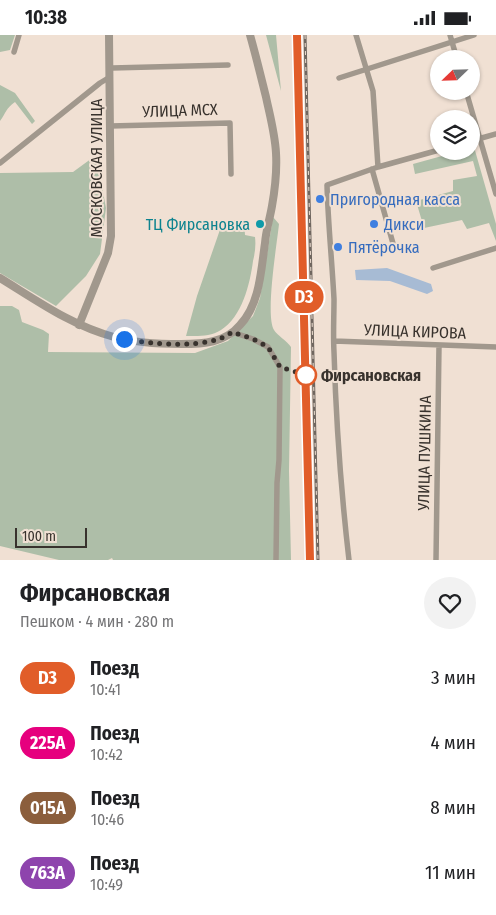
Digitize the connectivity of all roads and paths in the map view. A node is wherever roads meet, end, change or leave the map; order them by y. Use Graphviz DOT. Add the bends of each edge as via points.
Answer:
graph roads {
  1 [pos="19,35"];
  2 [pos="109,35"];
  3 [pos="250,35"];
  4 [pos="356,35"];
  5 [pos="474,35"];
  6 [pos="451,38"];
  7 [pos="14,53"];
  8 [pos="228,65"];
  9 [pos="110,67"];
  10 [pos="367,69"];
  11 [pos="110,77"];
  12 [pos="340,78"];
  13 [pos="110,126"];
  14 [pos="496,133"];
  15 [pos="480,139"];
  16 [pos="430,153"];
  17 [pos="0,163"];
  18 [pos="375,168"];
  19 [pos="231,174"];
  20 [pos="496,194"];
  21 [pos="394,247"];
  22 [pos="496,248"];
  23 [pos="433,267"];
  24 [pos="0,279"];
  25 [pos="79,325"];
  26 [pos="232,332"];
  27 [pos="334,341"];
  28 [pos="439,346"];
  29 [pos="496,347"];
  30 [pos="276,560"];
  31 [pos="349,560"];
  32 [pos="436,560"];
  1 -- 7 [label="street"];
  2 -- 9 [label="street, МОСКОВСКАЯ УЛИЦА"];
  3 -- 26 [label="street" via="274,130 275,183 254,303 240,326"];
  4 -- 10 [label="street"];
  5 -- 6 [label="street"];
  6 -- 10 [label="street"];
  8 -- 9 [label="street"];
  9 -- 11 [label="street, МОСКОВСКАЯ УЛИЦА"];
  10 -- 12 [label="street"];
  10 -- 18 [label="street" via="373,91"];
  11 -- 13 [label="street, МОСКОВСКАЯ УЛИЦА"];
  11 -- 17 [label="street"];
  13 -- 19 [label="street, УЛИЦА МСХ" via="230,123"];
  13 -- 25 [label="street, МОСКОВСКАЯ УЛИЦА" via="111,236 108,253"];
  14 -- 15 [label="street"];
  15 -- 20 [label="street"];
  16 -- 18 [label="street"];
  18 -- 21 [label="street"];
  18 -- 27 [label="street" via="327,185"];
  22 -- 23 [label="street"];
  24 -- 25 [label="street"];
  25 -- 26 [label="street" via="114,337 158,344 212,342"];
  26 -- 30 [label="street" via="268,347 280,367"];
  27 -- 28 [label="street, УЛИЦА КИРОВА"];
  27 -- 31 [label="street" via="339,459"];
  28 -- 29 [label="street, УЛИЦА КИРОВА"];
  28 -- 32 [label="street, УЛИЦА ПУШКИНА"];
}
